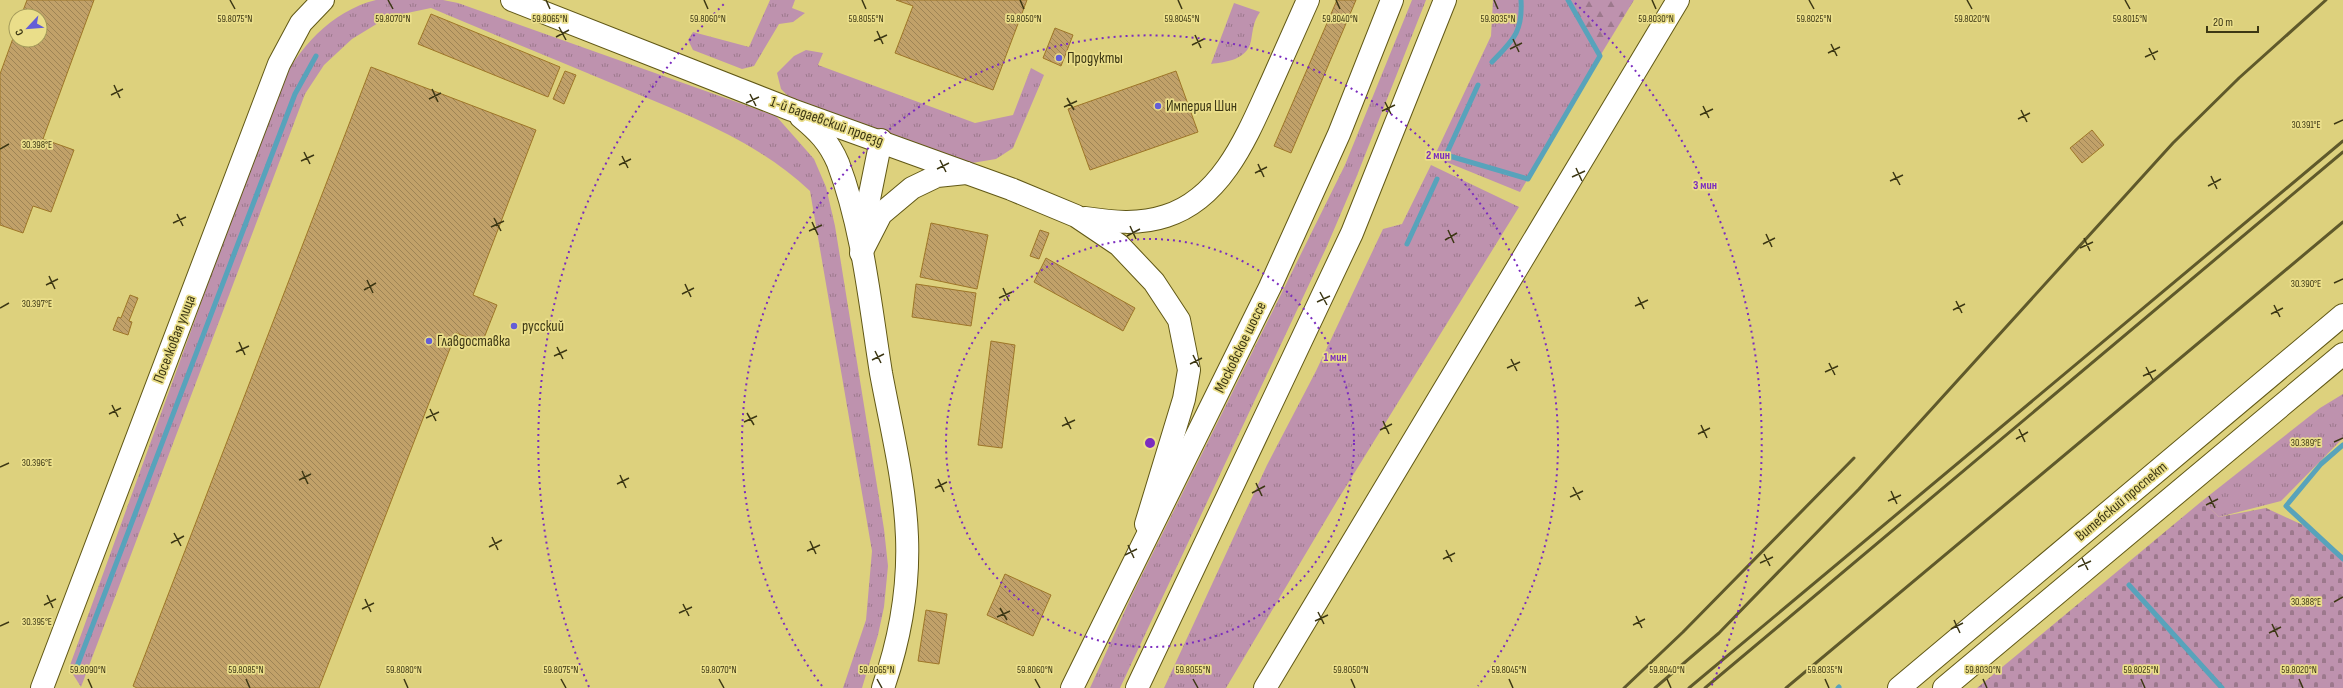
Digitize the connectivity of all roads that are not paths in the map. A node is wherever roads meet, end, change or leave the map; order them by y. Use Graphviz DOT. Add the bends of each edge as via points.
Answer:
graph roads {
  1 [pos="323,0"];
  2 [pos="512,0"];
  3 [pos="1308,0"];
  4 [pos="1392,0"];
  5 [pos="1445,0"];
  6 [pos="1678,0"];
  7 [pos="792,110"];
  8 [pos="882,140"];
  9 [pos="970,173"];
  10 [pos="1076,216"];
  11 [pos="861,253"];
  12 [pos="2343,315"];
  13 [pos="2343,354"];
  14 [pos="1138,551"];
  15 [pos="1907,687"];
  16 [pos="42,688"];
  17 [pos="883,688"];
  18 [pos="1072,688"];
  19 [pos="1137,688"];
  20 [pos="1265,688"];
  21 [pos="1944,688"];
  1 -- 16 [label="main road, Поселковая улица" via="301,23 279,64"];
  2 -- 7 [label="main road, 1-й Бадаевский проезд"];
  3 -- 10 [label="main road" via="1248,133 1233,159 1204,193 1186,207 1167,216 1144,222 1110,222"];
  4 -- 14 [label="main road, Московское шоссе" via="1339,134 1270,287"];
  5 -- 19 [label="main road" via="1390,144 1352,234"];
  6 -- 20 [label="main road"];
  7 -- 8 [label="main road, 1-й Бадаевский проезд"];
  7 -- 11 [label="main road" via="823,136 837,163 850,203"];
  8 -- 9 [label="main road, 1-й Бадаевский проезд"];
  8 -- 11 [label="main road" via="868,204"];
  9 -- 10 [label="main road, 1-й Бадаевский проезд"];
  9 -- 11 [label="main road" via="937,176 912,188 882,214"];
  10 -- 14 [label="main road" via="1119,245 1146,272 1178,320 1185,344 1189,380"];
  11 -- 17 [label="main road" via="902,487 907,537 904,614"];
  12 -- 15 [label="main road, Витебский проспект"];
  13 -- 21 [label="main road, Витебский проспект"];
  14 -- 18 [label="main road, Московское шоссе"];
}
